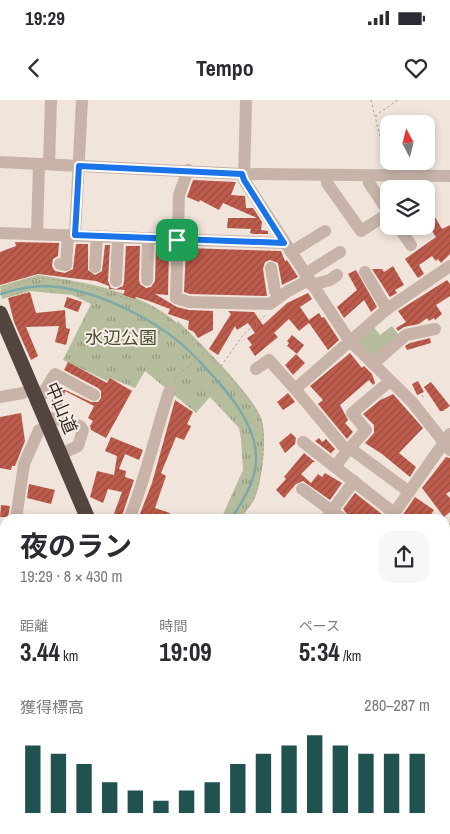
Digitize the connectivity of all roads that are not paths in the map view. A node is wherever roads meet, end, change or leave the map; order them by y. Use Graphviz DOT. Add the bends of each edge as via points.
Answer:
graph roads {
  1 [pos="51,100"];
  2 [pos="82,100"];
  3 [pos="246,100"];
  4 [pos="0,162"];
  5 [pos="44,164"];
  6 [pos="79,166"];
  7 [pos="188,170"];
  8 [pos="242,174"];
  9 [pos="327,175"];
  10 [pos="368,175"];
  11 [pos="450,176"];
  12 [pos="380,200"];
  13 [pos="380,219"];
  14 [pos="325,231"];
  15 [pos="0,233"];
  16 [pos="37,233"];
  17 [pos="72,235"];
  18 [pos="404,235"];
  19 [pos="97,236"];
  20 [pos="118,238"];
  21 [pos="148,239"];
  22 [pos="177,240"];
  23 [pos="411,245"];
  24 [pos="288,247"];
  25 [pos="340,252"];
  26 [pos="60,264"];
  27 [pos="450,266"];
  28 [pos="95,267"];
  29 [pos="272,268"];
  30 [pos="366,272"];
  31 [pos="338,274"];
  32 [pos="147,280"];
  33 [pos="309,280"];
  34 [pos="116,281"];
  35 [pos="277,299"];
  36 [pos="388,309"];
  37 [pos="0,313"];
  38 [pos="435,329"];
  39 [pos="0,339"];
  40 [pos="349,340"];
  41 [pos="373,364"];
  42 [pos="256,369"];
  43 [pos="390,381"];
  44 [pos="295,389"];
  45 [pos="169,392"];
  46 [pos="94,395"];
  47 [pos="30,396"];
  48 [pos="0,397"];
  49 [pos="41,423"];
  50 [pos="303,442"];
  51 [pos="448,442"];
  52 [pos="349,450"];
  53 [pos="61,454"];
  54 [pos="335,468"];
  55 [pos="354,481"];
  56 [pos="302,489"];
  57 [pos="408,491"];
  58 [pos="17,514"];
  59 [pos="76,514"];
  60 [pos="86,514"];
  61 [pos="131,514"];
  62 [pos="328,514"];
  63 [pos="390,514"];
  64 [pos="393,514"];
  1 -- 5 [label="street"];
  2 -- 6 [label="street"];
  3 -- 8 [label="street"];
  4 -- 5 [label="street"];
  5 -- 6 [label="street"];
  5 -- 16 [label="street"];
  6 -- 7 [label="street"];
  6 -- 17 [label="street"];
  7 -- 8 [label="street"];
  7 -- 22 [label="street" via="179,194"];
  8 -- 9 [label="street"];
  8 -- 24 [label="street"];
  9 -- 10 [label="street"];
  9 -- 13 [label="street" via="328,182 361,231"];
  10 -- 11 [label="street"];
  10 -- 12 [label="street" via="369,183"];
  14 -- 24 [label="street"];
  15 -- 16 [label="street"];
  16 -- 17 [label="street"];
  17 -- 19 [label="street"];
  17 -- 26 [label="street" via="66,265"];
  18 -- 23 [label="street"];
  19 -- 20 [label="street"];
  19 -- 28 [label="street"];
  20 -- 21 [label="street"];
  20 -- 34 [label="street"];
  21 -- 22 [label="street"];
  21 -- 32 [label="street"];
  22 -- 24 [label="street"];
  22 -- 35 [label="street" via="178,299 270,304"];
  24 -- 33 [label="street"];
  25 -- 33 [label="street"];
  27 -- 36 [label="street"];
  29 -- 35 [label="street"];
  30 -- 36 [label="street"];
  31 -- 33 [label="street" via="330,280"];
  33 -- 35 [label="street"];
  33 -- 40 [label="street"];
  36 -- 40 [label="street"];
  37 -- 47 [label="highway, 中山道"];
  38 -- 41 [label="street" via="406,335"];
  39 -- 47 [label="highway, 中山道"];
  40 -- 41 [label="street"];
  40 -- 44 [label="street"];
  41 -- 43 [label="street"];
  42 -- 44 [label="street" via="269,360"];
  43 -- 51 [label="street"];
  43 -- 52 [label="street" via="352,413 366,430"];
  44 -- 52 [label="street"];
  45 -- 61 [label="street"];
  46 -- 47 [label="street" via="55,374 42,395"];
  47 -- 48 [label="street"];
  47 -- 49 [label="highway, 中山道"];
  49 -- 53 [label="highway, 中山道"];
  49 -- 53 [label="street" via="80,426 83,430 78,446"];
  49 -- 58 [label="street" via="24,464"];
  49 -- 59 [label="highway, 中山道"];
  50 -- 54 [label="street"];
  51 -- 57 [label="street"];
  52 -- 54 [label="street"];
  52 -- 57 [label="street"];
  53 -- 60 [label="highway, 中山道"];
  54 -- 55 [label="street"];
  55 -- 62 [label="street"];
  55 -- 63 [label="street"];
  56 -- 62 [label="street"];
  57 -- 64 [label="street"];
}
